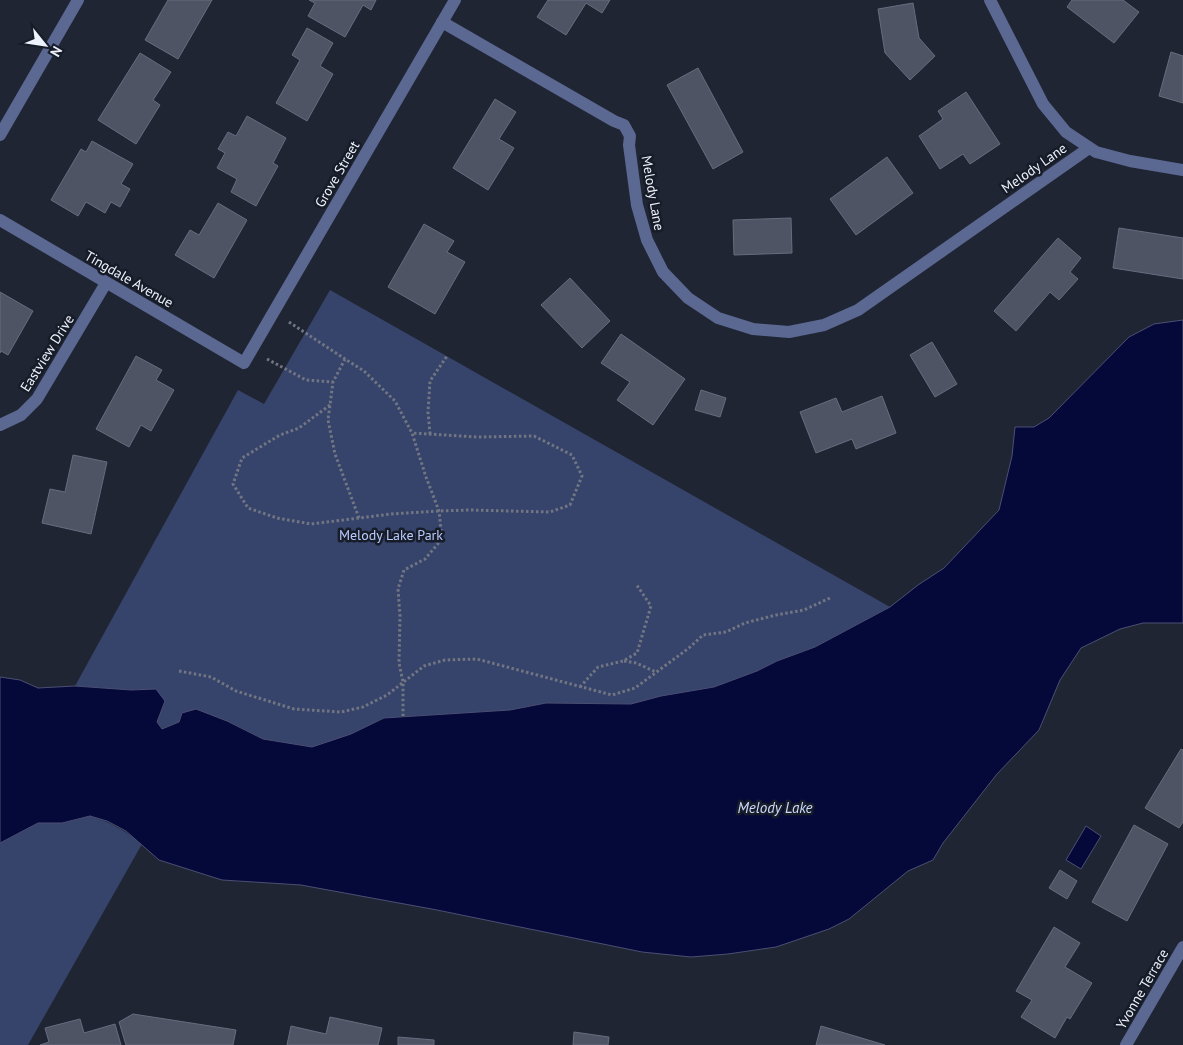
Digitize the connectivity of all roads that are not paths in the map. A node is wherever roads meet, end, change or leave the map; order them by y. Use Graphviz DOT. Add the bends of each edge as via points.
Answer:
graph roads {
  1 [pos="78,0"];
  2 [pos="455,0"];
  3 [pos="990,0"];
  4 [pos="442,22"];
  5 [pos="0,135"];
  6 [pos="1089,148"];
  7 [pos="1183,170"];
  8 [pos="0,220"];
  9 [pos="106,283"];
  10 [pos="244,362"];
  11 [pos="0,425"];
  12 [pos="1183,947"];
  13 [pos="1126,1045"];
  1 -- 5 [label="street"];
  2 -- 4 [label="street, Grove Street"];
  3 -- 6 [label="street" via="1043,104 1066,132"];
  4 -- 6 [label="street, Melody Lane" via="624,125 630,136 637,205 647,240 663,272 688,298 718,318 753,328 789,332 824,325 858,310"];
  4 -- 10 [label="street, Grove Street"];
  6 -- 7 [label="street" via="1130,162"];
  8 -- 9 [label="street, Tingdale Avenue"];
  9 -- 10 [label="street, Tingdale Avenue"];
  9 -- 11 [label="street, Eastview Drive" via="37,399 21,415"];
  12 -- 13 [label="street, Yvonne Terrace"];
}
